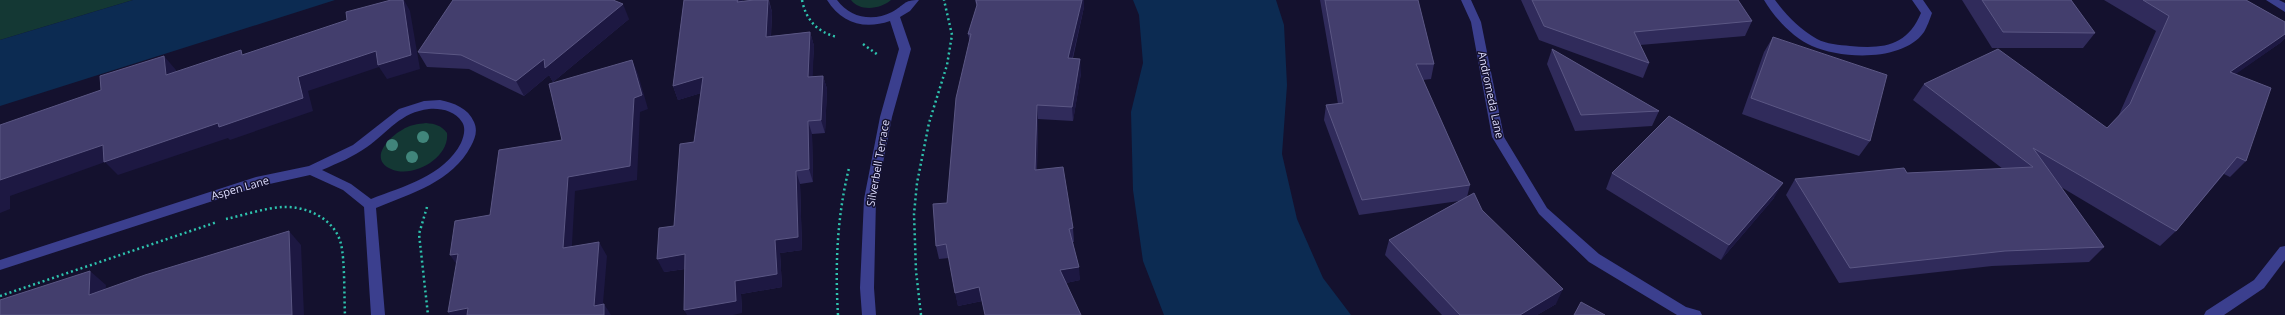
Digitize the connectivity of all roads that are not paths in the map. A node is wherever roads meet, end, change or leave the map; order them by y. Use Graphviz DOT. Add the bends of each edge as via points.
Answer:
graph roads {
  1 [pos="832,0"];
  2 [pos="914,0"];
  3 [pos="1466,0"];
  4 [pos="1769,0"];
  5 [pos="1917,0"];
  6 [pos="2271,0"];
  7 [pos="2285,8"];
  8 [pos="894,16"];
  9 [pos="311,170"];
  10 [pos="370,205"];
  11 [pos="2285,252"];
  12 [pos="0,265"];
  13 [pos="378,315"];
  14 [pos="869,315"];
  15 [pos="1695,315"];
  16 [pos="2212,315"];
  1 -- 8 [label="street" via="843,15 854,19 881,20"];
  2 -- 8 [label="street" via="906,10"];
  3 -- 15 [label="street, Andromeda Lane" via="1476,22 1498,137 1543,212 1594,258 1682,311"];
  4 -- 5 [label="street" via="1785,21 1815,43 1840,49 1873,52 1901,46 1919,31 1927,13"];
  6 -- 7 [label="street"];
  8 -- 14 [label="street, Silverbell Terrace" via="905,49 886,117 870,199 867,288"];
  9 -- 10 [label="street" via="347,188"];
  9 -- 10 [label="street, Aspen Lane" via="363,144 392,117 406,110 435,104 458,110 466,118 470,126 469,138 456,162 439,174"];
  9 -- 12 [label="street, Aspen Lane" via="256,182"];
  10 -- 13 [label="street"];
  11 -- 16 [label="street" via="2259,284"];
}
